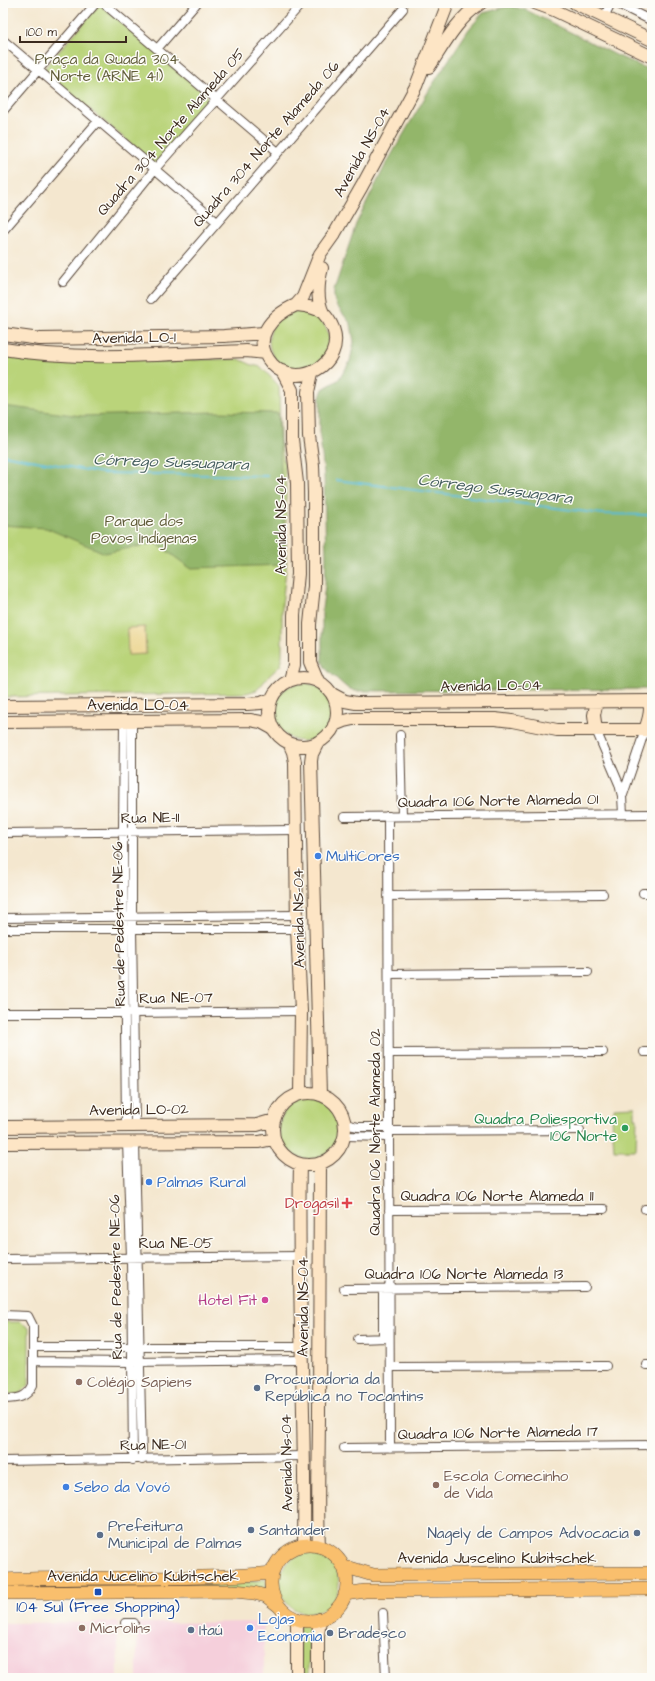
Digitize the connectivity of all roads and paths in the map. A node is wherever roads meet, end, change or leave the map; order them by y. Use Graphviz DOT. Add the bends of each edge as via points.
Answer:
graph roads {
  1 [pos="96,3"];
  2 [pos="103,3"];
  3 [pos="197,3"];
  4 [pos="302,3"];
  5 [pos="448,3"];
  6 [pos="481,3"];
  7 [pos="535,3"];
  8 [pos="575,3"];
  9 [pos="611,3"];
  10 [pos="616,3"];
  11 [pos="403,9"];
  12 [pos="604,17"];
  13 [pos="652,21"];
  14 [pos="3,40"];
  15 [pos="652,40"];
  16 [pos="157,49"];
  17 [pos="652,57"];
  18 [pos="39,70"];
  19 [pos="416,86"];
  20 [pos="216,100"];
  21 [pos="3,111"];
  22 [pos="98,121"];
  23 [pos="278,152"];
  24 [pos="155,169"];
  25 [pos="217,222"];
  26 [pos="3,231"];
  27 [pos="335,233"];
  28 [pos="63,282"];
  29 [pos="151,299"];
  30 [pos="296,305"];
  31 [pos="323,313"];
  32 [pos="264,333"];
  33 [pos="3,334"];
  34 [pos="3,349"];
  35 [pos="266,353"];
  36 [pos="282,371"];
  37 [pos="312,373"];
  38 [pos="290,680"];
  39 [pos="318,681"];
  40 [pos="332,694"];
  41 [pos="271,699"];
  42 [pos="597,701"];
  43 [pos="650,701"];
  44 [pos="3,706"];
  45 [pos="128,721"];
  46 [pos="3,722"];
  47 [pos="334,725"];
  48 [pos="272,728"];
  49 [pos="596,730"];
  50 [pos="649,730"];
  51 [pos="400,735"];
  52 [pos="318,742"];
  53 [pos="288,743"];
  54 [pos="622,796"];
  55 [pos="623,814"];
  56 [pos="652,814"];
  57 [pos="388,816"];
  58 [pos="402,816"];
  59 [pos="344,817"];
  60 [pos="296,830"];
  61 [pos="128,832"];
  62 [pos="3,833"];
  63 [pos="643,893"];
  64 [pos="652,893"];
  65 [pos="603,894"];
  66 [pos="388,896"];
  67 [pos="297,915"];
  68 [pos="128,917"];
  69 [pos="3,918"];
  70 [pos="3,929"];
  71 [pos="128,929"];
  72 [pos="297,929"];
  73 [pos="588,972"];
  74 [pos="389,974"];
  75 [pos="301,1011"];
  76 [pos="3,1013"];
  77 [pos="130,1013"];
  78 [pos="603,1052"];
  79 [pos="389,1053"];
  80 [pos="300,1094"];
  81 [pos="320,1095"];
  82 [pos="274,1120"];
  83 [pos="130,1126"];
  84 [pos="3,1127"];
  85 [pos="345,1130"];
  86 [pos="580,1130"];
  87 [pos="389,1132"];
  88 [pos="273,1139"];
  89 [pos="131,1142"];
  90 [pos="3,1143"];
  91 [pos="320,1163"];
  92 [pos="300,1164"];
  93 [pos="604,1209"];
  94 [pos="389,1210"];
  95 [pos="300,1256"];
  96 [pos="135,1257"];
  97 [pos="3,1259"];
  98 [pos="585,1287"];
  99 [pos="390,1288"];
  100 [pos="344,1289"];
  101 [pos="383,1294"];
  102 [pos="3,1315"];
  103 [pos="386,1338"];
  104 [pos="358,1339"];
  105 [pos="33,1347"];
  106 [pos="301,1347"];
  107 [pos="131,1348"];
  108 [pos="140,1348"];
  109 [pos="302,1360"];
  110 [pos="33,1361"];
  111 [pos="136,1362"];
  112 [pos="606,1366"];
  113 [pos="390,1367"];
  114 [pos="3,1399"];
  115 [pos="652,1445"];
  116 [pos="344,1448"];
  117 [pos="390,1448"];
  118 [pos="304,1456"];
  119 [pos="133,1460"];
  120 [pos="142,1460"];
  121 [pos="3,1461"];
  122 [pos="304,1545"];
  123 [pos="318,1546"];
  124 [pos="344,1568"];
  125 [pos="272,1573"];
  126 [pos="652,1573"];
  127 [pos="3,1580"];
  128 [pos="652,1589"];
  129 [pos="3,1593"];
  130 [pos="345,1594"];
  131 [pos="280,1607"];
  132 [pos="383,1613"];
  133 [pos="297,1619"];
  134 [pos="320,1619"];
  135 [pos="297,1678"];
  136 [pos="318,1678"];
  137 [pos="386,1678"];
  1 -- 18 [label="street"];
  2 -- 16 [label="street"];
  3 -- 16 [label="street"];
  4 -- 20 [label="street, Quadra 304 Norte Alameda 05"];
  5 -- 19 [label="street, Avenida NS-04"];
  6 -- 19 [label="street, Avenida NS-04" via="470,10 454,30"];
  7 -- 17 [label="street"];
  8 -- 12 [label="street"];
  9 -- 12 [label="street"];
  10 -- 13 [label="street"];
  11 -- 23 [label="street, Quadra 304 Norte Alameda 06"];
  12 -- 15 [label="street"];
  14 -- 18 [label="street"];
  16 -- 20 [label="street"];
  18 -- 21 [label="street"];
  18 -- 22 [label="street"];
  19 -- 27 [label="street, Avenida NS-04"];
  20 -- 23 [label="street"];
  20 -- 24 [label="street, Quadra 304 Norte Alameda 05"];
  22 -- 24 [label="street"];
  22 -- 26 [label="street"];
  23 -- 25 [label="street, Quadra 304 Norte Alameda 06"];
  24 -- 25 [label="street"];
  24 -- 28 [label="street, Quadra 304 Norte Alameda 05"];
  25 -- 29 [label="street, Quadra 304 Norte Alameda 06"];
  27 -- 30 [label="street, Avenida NS-04" via="320,254 303,297"];
  27 -- 31 [label="street, Avenida NS-04" via="324,257 318,284 319,304"];
  30 -- 31 [label="street"];
  30 -- 32 [label="street" via="284,310 272,320"];
  31 -- 37 [label="street" via="330,322 335,344 332,355 325,365"];
  32 -- 33 [label="street, Avenida LO-1" via="40,339"];
  32 -- 35 [label="street"];
  34 -- 35 [label="street, Avenida LO-1" via="66,355 116,356 246,351"];
  35 -- 36 [label="street" via="272,363"];
  36 -- 37 [label="street" via="293,375"];
  36 -- 38 [label="street, Avenida NS-04" via="292,390 292,440 297,483 298,574 294,615 294,665"];
  37 -- 39 [label="street" via="308,392 308,431 314,493 314,586 310,662"];
  38 -- 39 [label="street" via="304,678"];
  38 -- 41 [label="street" via="278,688"];
  39 -- 40 [label="street"];
  40 -- 42 [label="street, Avenida LO-04" via="356,703"];
  40 -- 47 [label="street" via="337,708"];
  41 -- 44 [label="street, Avenida LO-04" via="246,704"];
  41 -- 48 [label="street" via="268,713"];
  42 -- 43 [label="street, Avenida LO-04"];
  42 -- 49 [label="street" via="594,715"];
  43 -- 50 [label="street"];
  45 -- 46 [label="street, Avenida LO-04"];
  45 -- 48 [label="street, Avenida LO-04" via="250,720"];
  45 -- 61 [label="street, Rua de Pedestre NE-06"];
  47 -- 49 [label="street" via="353,719 495,719 557,730"];
  47 -- 52 [label="street, Avenida NS-04" via="327,736"];
  48 -- 53 [label="street, Avenida NS-04"];
  49 -- 50 [label="street"];
  49 -- 54 [label="street"];
  50 -- 54 [label="street"];
  51 -- 58 [label="street"];
  52 -- 53 [label="street" via="303,746"];
  52 -- 81 [label="street, Avenida NS-04" via="311,761"];
  53 -- 60 [label="street, Avenida NS-04" via="295,759"];
  54 -- 55 [label="street"];
  55 -- 56 [label="street, Quadra 106 Norte Alameda 01"];
  55 -- 58 [label="street, Quadra 106 Norte Alameda 01"];
  57 -- 58 [label="street, Quadra 106 Norte Alameda 01"];
  57 -- 59 [label="street, Quadra 106 Norte Alameda 01"];
  57 -- 66 [label="street, Quadra 106 Norte Alameda 02"];
  60 -- 61 [label="street, Rua NE-11"];
  60 -- 67 [label="street, Avenida NS-04"];
  61 -- 62 [label="street, Rua NE-11"];
  61 -- 68 [label="street, Rua de Pedestre NE-06"];
  63 -- 64 [label="street"];
  65 -- 66 [label="street"];
  66 -- 74 [label="street, Quadra 106 Norte Alameda 02"];
  67 -- 68 [label="street"];
  67 -- 72 [label="street, Avenida NS-04"];
  68 -- 69 [label="street"];
  68 -- 71 [label="street, Rua de Pedestre NE-06"];
  70 -- 71 [label="street"];
  71 -- 72 [label="street"];
  71 -- 77 [label="street, Rua de Pedestre NE-06"];
  72 -- 75 [label="street, Avenida NS-04"];
  73 -- 74 [label="street"];
  74 -- 79 [label="street, Quadra 106 Norte Alameda 02"];
  75 -- 77 [label="street, Rua NE-07"];
  75 -- 80 [label="street, Avenida NS-04"];
  76 -- 77 [label="street, Rua NE-07"];
  77 -- 83 [label="street, Rua de Pedestre NE-06"];
  78 -- 79 [label="street"];
  79 -- 87 [label="street, Quadra 106 Norte Alameda 02"];
  80 -- 81 [label="street"];
  80 -- 82 [label="street" via="286,1100"];
  81 -- 85 [label="street" via="339,1109"];
  82 -- 83 [label="street, Avenida LO-02" via="257,1125"];
  82 -- 88 [label="street"];
  83 -- 84 [label="street, Avenida LO-02"];
  85 -- 87 [label="street"];
  85 -- 87 [label="street" via="358,1127"];
  85 -- 91 [label="street" via="342,1146 336,1154"];
  86 -- 87 [label="street"];
  87 -- 94 [label="street, Quadra 106 Norte Alameda 02"];
  88 -- 89 [label="street" via="258,1142"];
  88 -- 92 [label="street" via="283,1155"];
  89 -- 90 [label="street"];
  89 -- 96 [label="street, Rua de Pedestre NE-06"];
  91 -- 92 [label="street"];
  91 -- 123 [label="street, Avenida NS-04"];
  92 -- 95 [label="street, Avenida Ns-04"];
  93 -- 94 [label="street, Quadra 106 Norte Alameda 11"];
  94 -- 99 [label="street, Quadra 106 Norte Alameda 02"];
  95 -- 96 [label="street, Rua NE-05"];
  95 -- 106 [label="street, Avenida Ns-04"];
  96 -- 97 [label="street, Rua NE-05"];
  96 -- 107 [label="street, Rua de Pedestre NE-06"];
  96 -- 108 [label="street, Rua de Pedestre NE-06"];
  98 -- 99 [label="street, Quadra 106 Norte Alameda 13"];
  99 -- 100 [label="street, Quadra 106 Norte Alameda 13"];
  99 -- 103 [label="street, Quadra 106 Norte Alameda 02"];
  101 -- 103 [label="street"];
  102 -- 105 [label="street" via="28,1316 33,1326"];
  103 -- 104 [label="street"];
  103 -- 113 [label="street, Quadra 106 Norte Alameda 02"];
  105 -- 107 [label="street"];
  105 -- 110 [label="street"];
  106 -- 108 [label="street"];
  106 -- 109 [label="street, Avenida Ns-04"];
  107 -- 108 [label="street"];
  107 -- 111 [label="street, Rua de Pedestre NE-06"];
  108 -- 111 [label="street, Rua de Pedestre NE-06"];
  109 -- 111 [label="street"];
  109 -- 118 [label="street, Avenida Ns-04"];
  110 -- 111 [label="street"];
  110 -- 114 [label="street" via="33,1385 30,1392 18,1399"];
  111 -- 119 [label="street, Rua de Pedestre NE-06"];
  111 -- 120 [label="street, Rua de Pedestre NE-06"];
  112 -- 113 [label="street"];
  113 -- 117 [label="street, Quadra 106 Norte Alameda 02"];
  115 -- 117 [label="street, Quadra 106 Norte Alameda 17"];
  116 -- 117 [label="street, Quadra 106 Norte Alameda 17"];
  118 -- 120 [label="street, Rua NE-01"];
  118 -- 122 [label="street, Avenida Ns-04"];
  119 -- 120 [label="street, Rua NE-01"];
  119 -- 121 [label="street, Rua NE-01"];
  122 -- 123 [label="main road"];
  122 -- 125 [label="main road" via="280,1558"];
  123 -- 124 [label="main road" via="337,1557"];
  124 -- 126 [label="main road, Avenida Juscelino Kubitschek" via="373,1575"];
  124 -- 130 [label="main road" via="347,1586"];
  125 -- 127 [label="main road" via="156,1579"];
  125 -- 131 [label="main road" via="271,1589"];
  128 -- 130 [label="main road" via="365,1591"];
  129 -- 131 [label="main road, Avenida Jucelino Kubitschek" via="233,1591 266,1596"];
  130 -- 134 [label="main road" via="336,1610"];
  131 -- 133 [label="main road"];
  132 -- 137 [label="street"];
  133 -- 134 [label="main road"];
  133 -- 135 [label="street"];
  134 -- 136 [label="street"];
}
